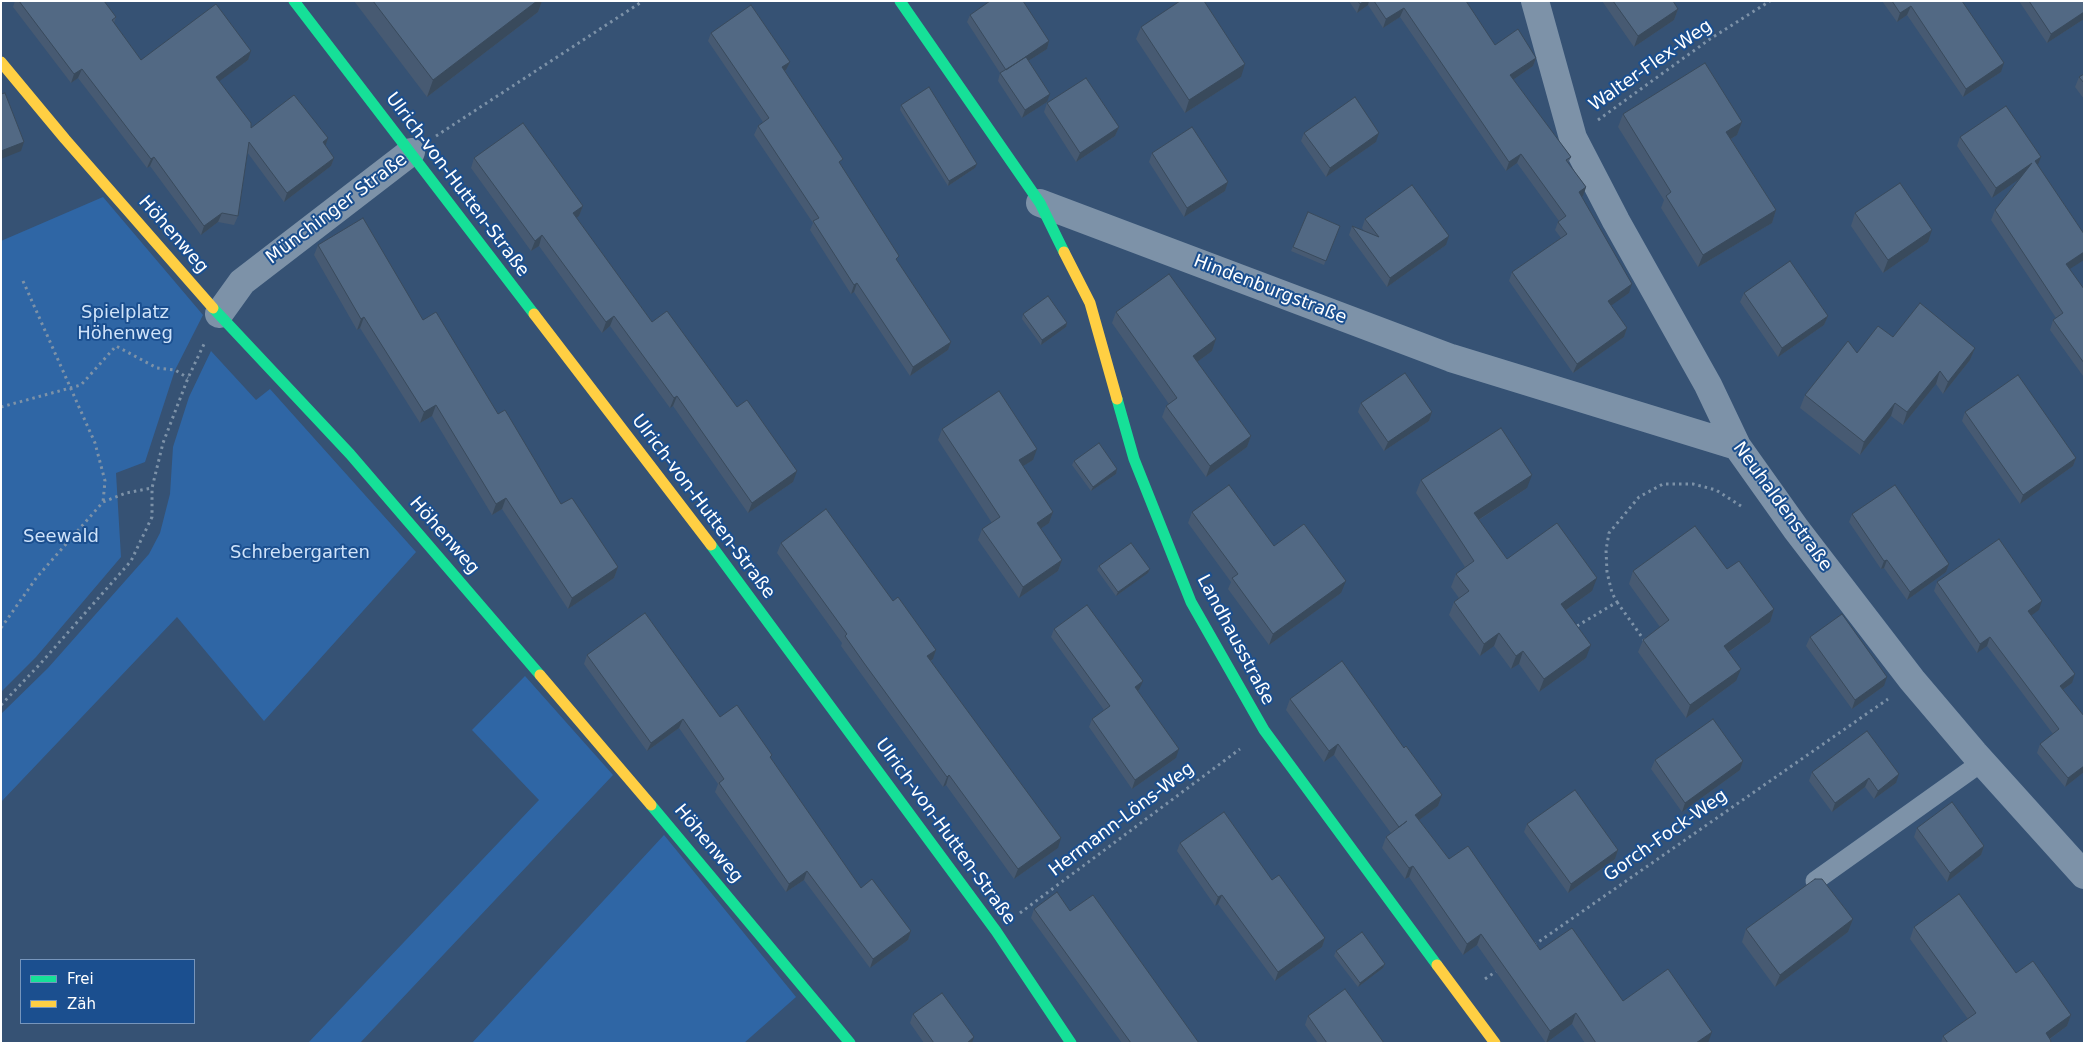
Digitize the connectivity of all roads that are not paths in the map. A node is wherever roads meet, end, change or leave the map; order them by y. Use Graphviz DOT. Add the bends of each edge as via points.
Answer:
graph roads {
  1 [pos="294,1"];
  2 [pos="900,1"];
  3 [pos="1535,1"];
  4 [pos="1,62"];
  5 [pos="411,152"];
  6 [pos="1040,203"];
  7 [pos="219,314"];
  8 [pos="1737,446"];
  9 [pos="1982,762"];
  10 [pos="2084,875"];
  11 [pos="1815,881"];
  12 [pos="850,1043"];
  13 [pos="1071,1043"];
  14 [pos="1495,1043"];
  1 -- 5 [label="street, Ulrich-von-Hutten-Straße"];
  2 -- 6 [label="street"];
  3 -- 8 [label="street, Neuhaldenstraße" via="1573,138 1620,230 1708,385"];
  4 -- 7 [label="street, Höhenweg"];
  5 -- 7 [label="street, Münchinger Straße" via="242,282"];
  5 -- 13 [label="street, Ulrich-von-Hutten-Straße" via="705,536 996,931"];
  6 -- 8 [label="street, Hindenburgstraße" via="1451,358"];
  6 -- 14 [label="street, Landhausstraße" via="1090,303 1134,459 1191,602 1264,730"];
  7 -- 12 [label="street, Höhenweg" via="357,461 706,869"];
  8 -- 9 [label="street, Neuhaldenstraße" via="1912,680"];
  9 -- 10 [label="street, Neuhaldenstraße"];
  9 -- 11 [label="lane"];
}
